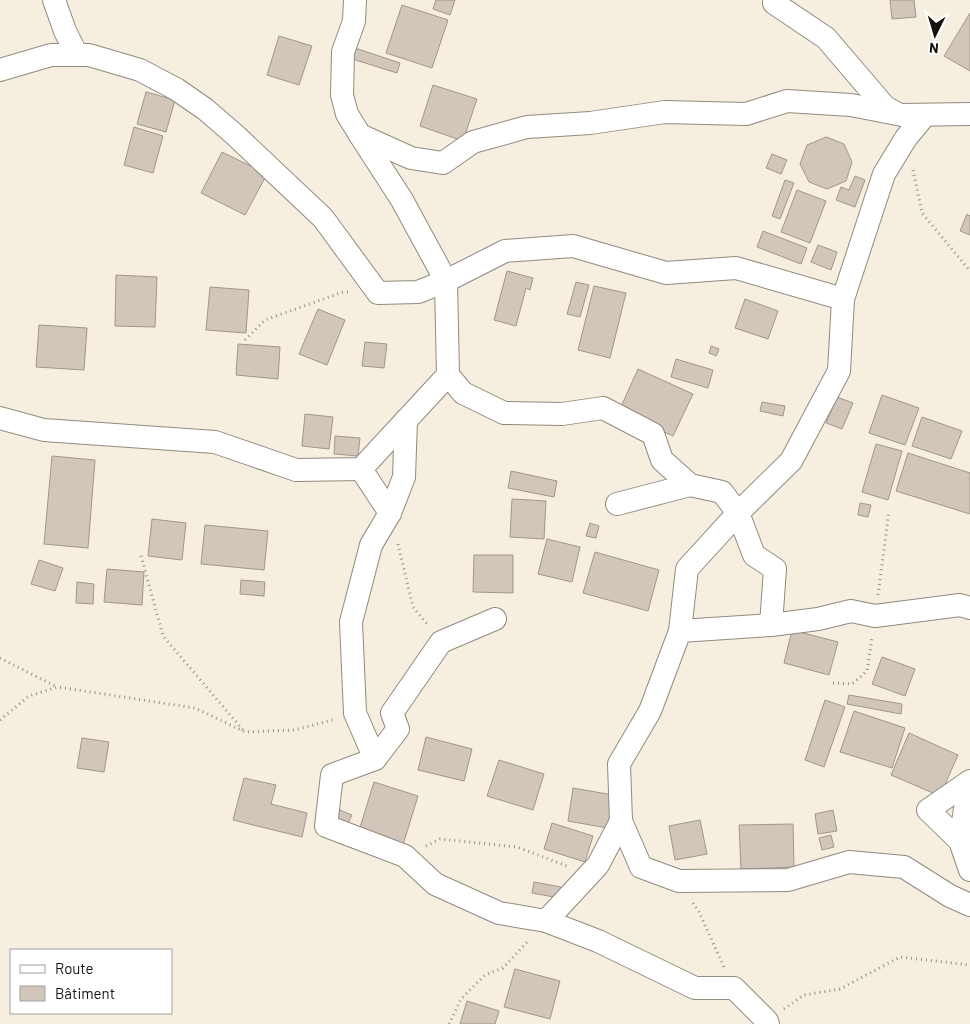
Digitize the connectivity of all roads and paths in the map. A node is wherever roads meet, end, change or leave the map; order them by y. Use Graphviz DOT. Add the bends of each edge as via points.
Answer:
graph roads {
  1 [pos="54,0"];
  2 [pos="355,0"];
  3 [pos="774,3"];
  4 [pos="77,55"];
  5 [pos="0,70"];
  6 [pos="970,114"];
  7 [pos="902,115"];
  8 [pos="925,115"];
  9 [pos="360,135"];
  10 [pos="906,138"];
  11 [pos="970,271"];
  12 [pos="446,281"];
  13 [pos="378,294"];
  14 [pos="843,299"];
  15 [pos="245,340"];
  16 [pos="448,375"];
  17 [pos="0,418"];
  18 [pos="406,420"];
  19 [pos="361,469"];
  20 [pos="690,485"];
  21 [pos="617,504"];
  22 [pos="390,513"];
  23 [pos="738,514"];
  24 [pos="141,556"];
  25 [pos="970,608"];
  26 [pos="495,619"];
  27 [pos="771,625"];
  28 [pos="680,631"];
  29 [pos="440,642"];
  30 [pos="0,658"];
  31 [pos="58,687"];
  32 [pos="356,713"];
  33 [pos="392,713"];
  34 [pos="0,720"];
  35 [pos="245,732"];
  36 [pos="375,759"];
  37 [pos="970,782"];
  38 [pos="621,821"];
  39 [pos="960,841"];
  40 [pos="406,856"];
  41 [pos="970,870"];
  42 [pos="588,875"];
  43 [pos="679,881"];
  44 [pos="970,905"];
  45 [pos="546,921"];
  46 [pos="970,965"];
  47 [pos="734,988"];
  48 [pos="768,1022"];
  49 [pos="449,1024"];
  1 -- 4 [label="street"];
  2 -- 9 [label="street" via="354,21 343,52 342,95 347,114"];
  3 -- 7 [label="street" via="826,38 885,108"];
  4 -- 5 [label="street" via="51,55"];
  4 -- 13 [label="street" via="89,55 140,70 205,109 323,218"];
  6 -- 8 [label="street"];
  7 -- 8 [label="street"];
  7 -- 9 [label="street" via="852,104 787,102 746,114 664,112 590,123 527,127 473,142 443,163 411,158"];
  8 -- 10 [label="street"];
  9 -- 12 [label="street" via="402,200"];
  10 -- 11 [label="path" via="922,213"];
  10 -- 14 [label="street" via="884,174"];
  12 -- 13 [label="street" via="418,292"];
  12 -- 14 [label="street" via="505,251 573,246 666,273 736,268"];
  12 -- 16 [label="street"];
  13 -- 15 [label="path" via="343,292 265,320"];
  14 -- 23 [label="street" via="839,371 791,461"];
  16 -- 18 [label="street"];
  16 -- 20 [label="street" via="463,393 504,413 562,414 603,408 654,434 662,460"];
  17 -- 19 [label="street" via="44,430 215,442 296,470"];
  18 -- 19 [label="street"];
  18 -- 22 [label="street" via="404,477"];
  19 -- 22 [label="street"];
  20 -- 21 [label="street"];
  20 -- 23 [label="street" via="722,492"];
  22 -- 29 [label="path" via="414,607"];
  22 -- 32 [label="street" via="371,545 351,622"];
  23 -- 27 [label="street" via="754,556 776,569"];
  23 -- 28 [label="street" via="687,569"];
  24 -- 35 [label="path" via="163,636"];
  25 -- 27 [label="street" via="960,605 876,616 851,611"];
  26 -- 29 [label="street"];
  27 -- 28 [label="street"];
  28 -- 38 [label="street" via="650,711 620,764"];
  29 -- 33 [label="street"];
  30 -- 31 [label="path"];
  31 -- 34 [label="path" via="29,696"];
  31 -- 35 [label="path" via="195,708"];
  32 -- 33 [label="street"];
  32 -- 35 [label="path" via="294,730"];
  32 -- 36 [label="street"];
  33 -- 36 [label="street" via="398,729"];
  36 -- 40 [label="street" via="332,775 326,826"];
  37 -- 39 [label="street"];
  37 -- 39 [label="street" via="928,810"];
  38 -- 42 [label="street" via="598,865"];
  38 -- 43 [label="street" via="640,867"];
  39 -- 41 [label="street"];
  40 -- 42 [label="path" via="440,839 517,847"];
  40 -- 45 [label="street" via="435,884 491,910"];
  42 -- 45 [label="street"];
  43 -- 44 [label="street" via="788,880 850,862 904,867"];
  43 -- 47 [label="path" via="699,912"];
  45 -- 47 [label="street" via="598,941 695,988"];
  45 -- 49 [label="path" via="503,968 485,975 461,999"];
  46 -- 48 [label="path" via="900,957 840,989 804,995"];
  47 -- 48 [label="street"];
}
